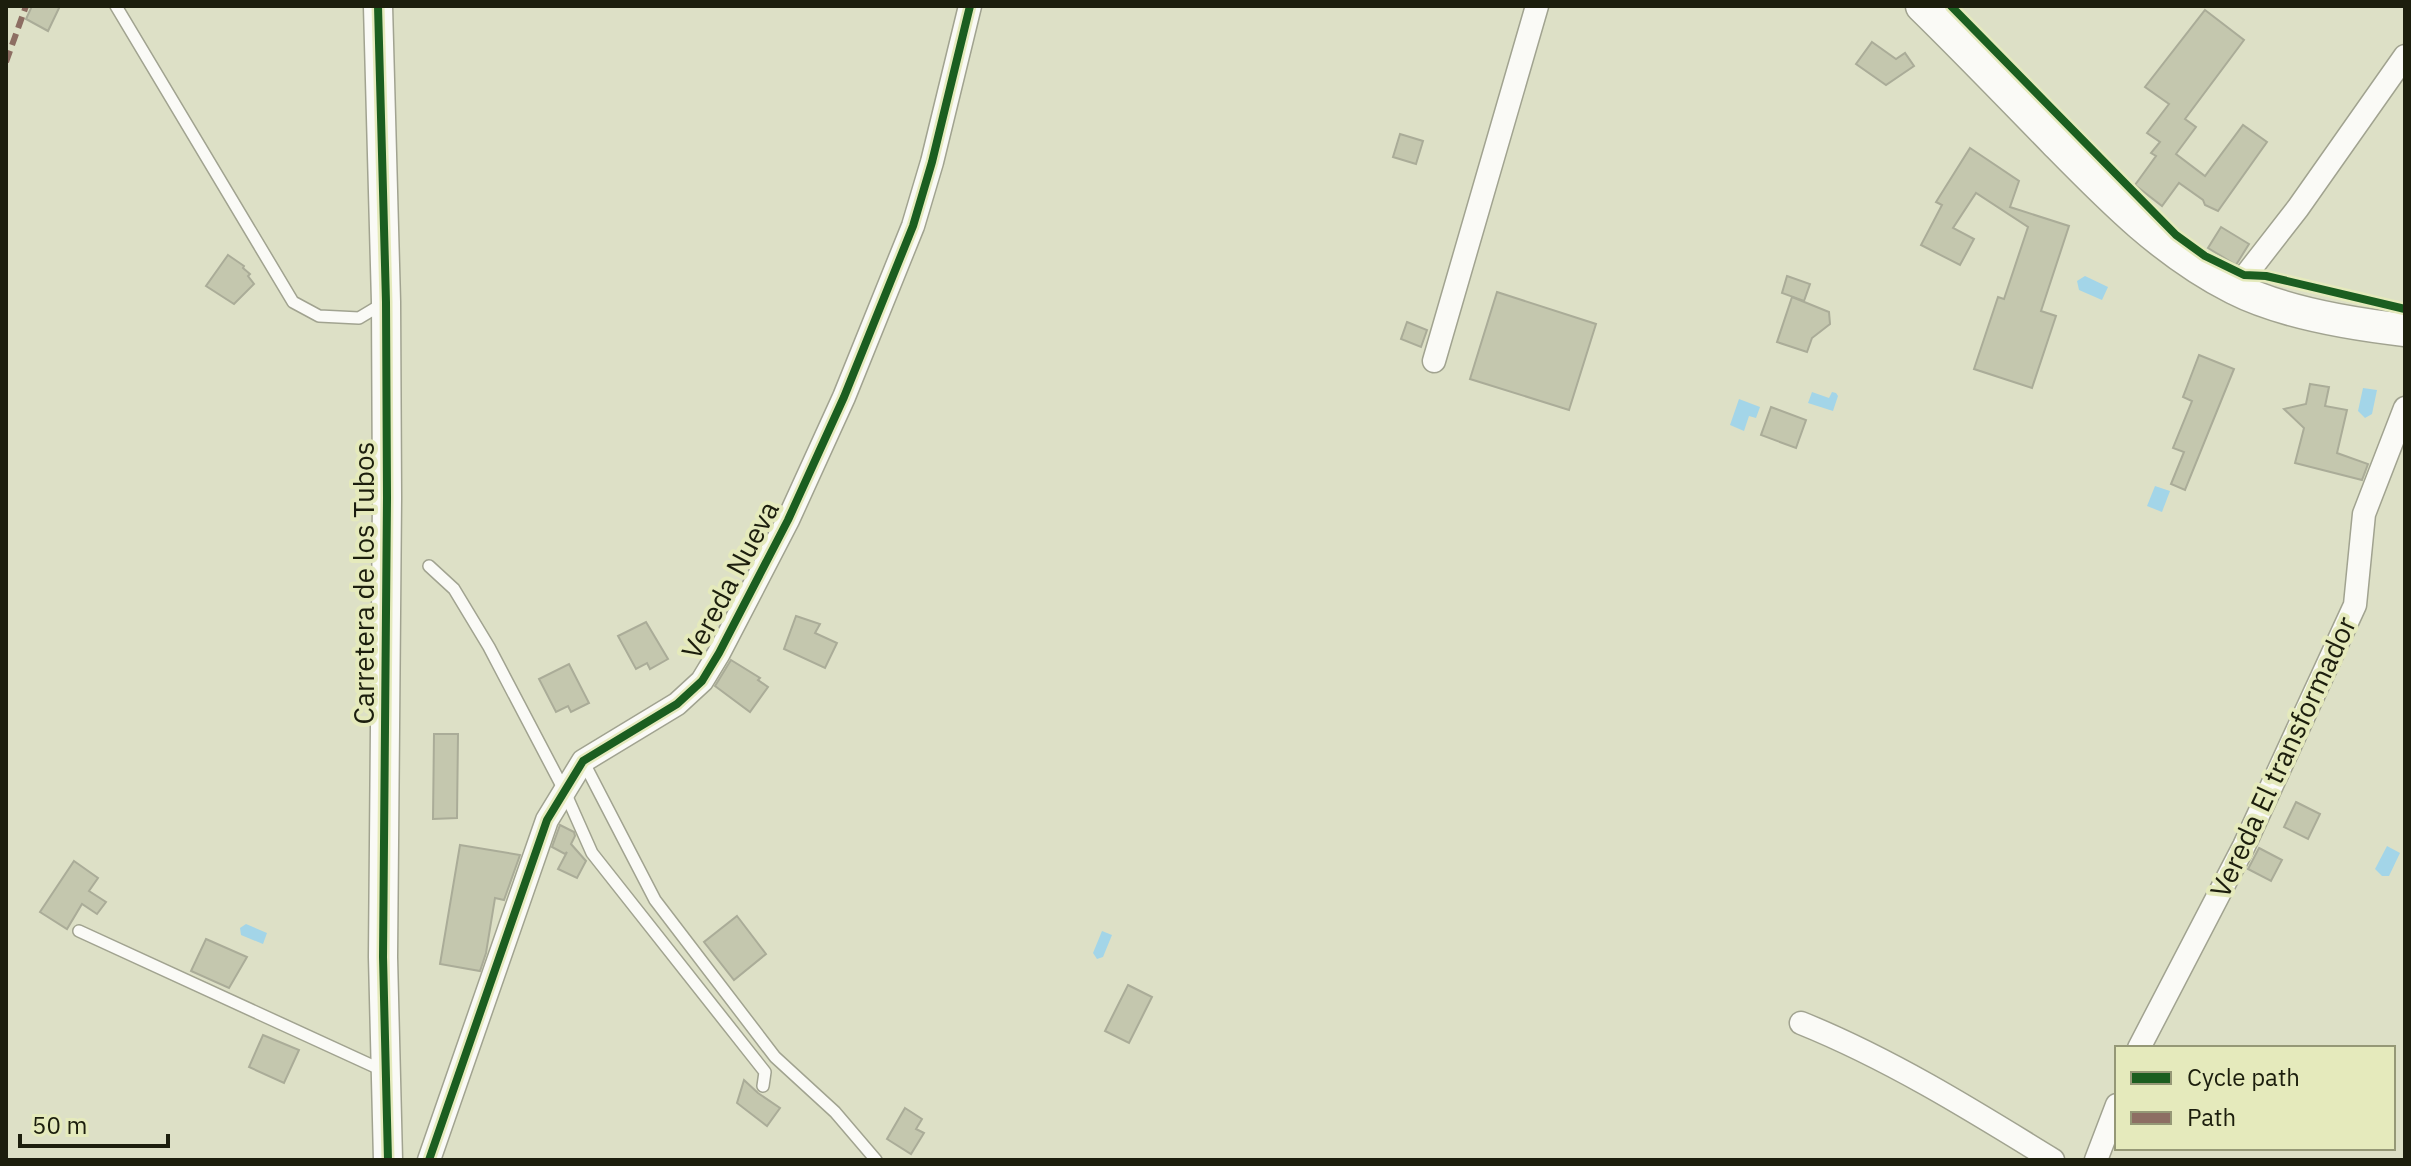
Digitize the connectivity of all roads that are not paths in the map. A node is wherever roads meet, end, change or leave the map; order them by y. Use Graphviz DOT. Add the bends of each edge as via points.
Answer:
graph roads {
  1 [pos="116,6"];
  2 [pos="378,6"];
  3 [pos="970,6"];
  4 [pos="1537,6"];
  5 [pos="1922,6"];
  6 [pos="2405,56"];
  7 [pos="2235,289"];
  8 [pos="386,302"];
  9 [pos="2405,330"];
  10 [pos="1434,361"];
  11 [pos="2405,408"];
  12 [pos="429,566"];
  13 [pos="583,761"];
  14 [pos="564,790"];
  15 [pos="79,931"];
  16 [pos="1801,1023"];
  17 [pos="2140,1046"];
  18 [pos="386,1072"];
  19 [pos="763,1086"];
  20 [pos="2115,1110"];
  21 [pos="388,1160"];
  22 [pos="429,1160"];
  23 [pos="876,1160"];
  24 [pos="2053,1160"];
  25 [pos="2096,1160"];
  1 -- 8 [label="lane" via="293,302 319,316 359,318"];
  2 -- 8 [label="street, Carretera de los Tubos"];
  3 -- 13 [label="street, Vereda Nueva" via="913,226 844,397 763,571 702,681 677,704"];
  4 -- 10 [label="street"];
  5 -- 7 [label="main road" via="2152,235"];
  6 -- 7 [label="street"];
  7 -- 9 [label="main road" via="2291,310"];
  8 -- 18 [label="street, Carretera de los Tubos"];
  11 -- 17 [label="street, Vereda El transformador" via="2364,514 2355,605 2244,846"];
  12 -- 14 [label="lane" via="454,589 482,635"];
  13 -- 14 [label="street, Vereda Nueva"];
  13 -- 23 [label="lane" via="655,900 775,1057 835,1112"];
  14 -- 19 [label="lane" via="592,853 765,1072"];
  14 -- 22 [label="street, Vereda Nueva" via="533,855"];
  15 -- 18 [label="lane"];
  16 -- 24 [label="street" via="1855,1045"];
  18 -- 21 [label="street, Carretera de los Tubos"];
  20 -- 25 [label="street"];
}
